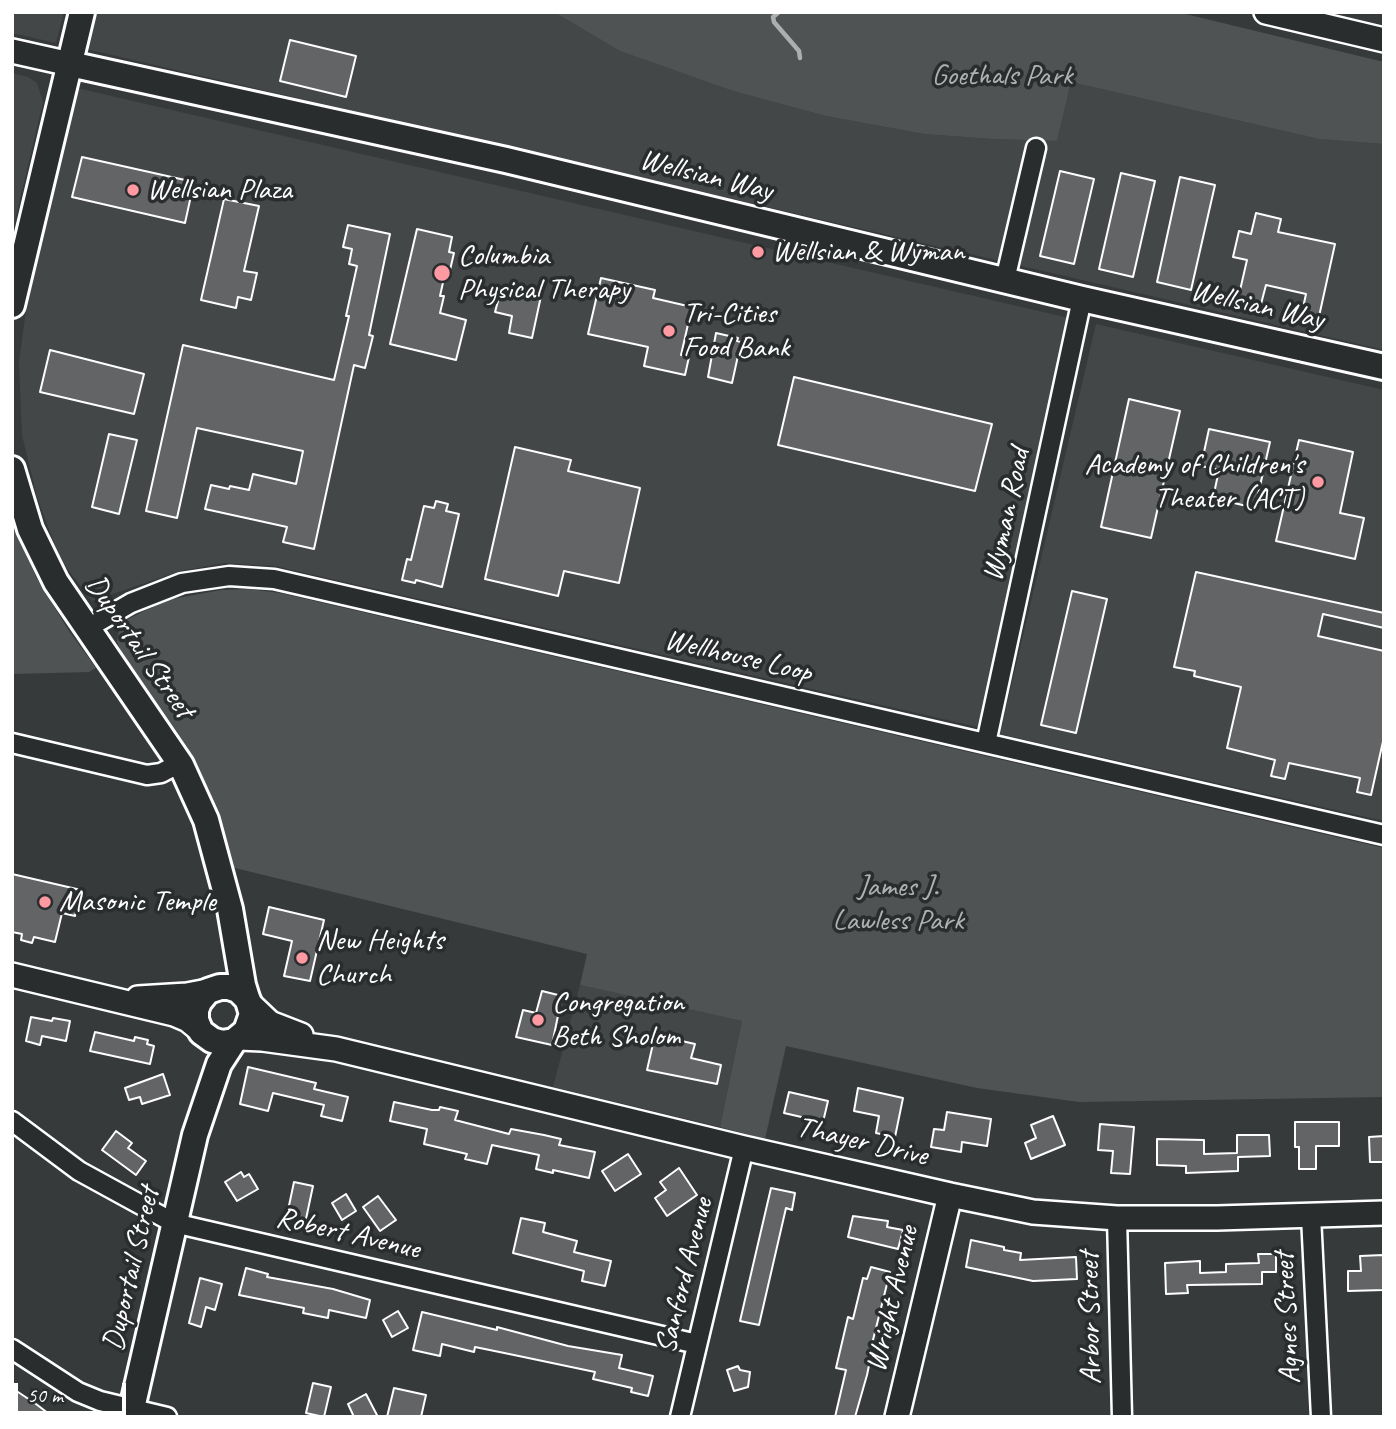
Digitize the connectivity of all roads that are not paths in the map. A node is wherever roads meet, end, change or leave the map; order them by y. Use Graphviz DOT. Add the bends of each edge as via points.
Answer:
graph roads {
  1 [pos="82,12"];
  2 [pos="1266,12"];
  3 [pos="1384,40"];
  4 [pos="12,51"];
  5 [pos="70,64"];
  6 [pos="1036,148"];
  7 [pos="1005,280"];
  8 [pos="1082,299"];
  9 [pos="12,305"];
  10 [pos="1384,367"];
  11 [pos="12,469"];
  12 [pos="86,629"];
  13 [pos="12,743"];
  14 [pos="986,743"];
  15 [pos="180,762"];
  16 [pos="1384,835"];
  17 [pos="217,859"];
  18 [pos="12,975"];
  19 [pos="210,990"];
  20 [pos="107,997"];
  21 [pos="249,1002"];
  22 [pos="200,1030"];
  23 [pos="236,1040"];
  24 [pos="336,1049"];
  25 [pos="12,1121"];
  26 [pos="195,1135"];
  27 [pos="744,1147"];
  28 [pos="950,1195"];
  29 [pos="1384,1213"];
  30 [pos="1311,1216"];
  31 [pos="1117,1218"];
  32 [pos="174,1223"];
  33 [pos="697,1344"];
  34 [pos="12,1349"];
  35 [pos="132,1413"];
  36 [pos="167,1417"];
  37 [pos="680,1417"];
  38 [pos="897,1417"];
  39 [pos="1122,1417"];
  40 [pos="1321,1417"];
  1 -- 5 [label="main road"];
  2 -- 3 [label="street"];
  4 -- 5 [label="street, Wellsian Way"];
  5 -- 7 [label="main road, Wellsian Way" via="506,160"];
  5 -- 9 [label="main road"];
  6 -- 7 [label="street"];
  7 -- 8 [label="main road, Wellsian Way"];
  8 -- 10 [label="main road, Wellsian Way"];
  8 -- 14 [label="street, Wyman Road"];
  11 -- 12 [label="main road, Duportail Street" via="38,548"];
  12 -- 14 [label="street, Wellhouse Loop" via="131,603 182,583 229,576 274,579"];
  12 -- 15 [label="main road, Duportail Street"];
  13 -- 15 [label="street" via="147,775 161,774"];
  14 -- 16 [label="street, Wellhouse Loop"];
  15 -- 17 [label="main road, Duportail Street" via="206,820"];
  17 -- 19 [label="main road, Duportail Street" via="225,950 221,972"];
  17 -- 21 [label="main road, Duportail Street"];
  18 -- 20 [label="street"];
  19 -- 20 [label="street" via="174,996"];
  19 -- 21 [label="main road" via="229,987"];
  19 -- 22 [label="main road" via="196,1010"];
  20 -- 22 [label="street" via="181,1016"];
  21 -- 23 [label="main road" via="250,1023"];
  21 -- 24 [label="street, Thayer Drive" via="270,1023"];
  22 -- 23 [label="main road" via="222,1043"];
  22 -- 26 [label="main road, Duportail Street" via="203,1065"];
  23 -- 24 [label="street, Thayer Drive" via="262,1038"];
  23 -- 26 [label="main road, Duportail Street" via="219,1065"];
  24 -- 27 [label="street, Thayer Drive"];
  25 -- 32 [label="street, Robert Avenue" via="79,1171"];
  26 -- 32 [label="main road, Duportail Street"];
  27 -- 28 [label="street, Thayer Drive"];
  27 -- 33 [label="street, Sanford Avenue"];
  28 -- 31 [label="street, Thayer Drive" via="1034,1212"];
  28 -- 38 [label="street, Wright Avenue"];
  29 -- 30 [label="street, Thayer Drive"];
  30 -- 31 [label="street, Thayer Drive"];
  30 -- 40 [label="street, Agnes Street"];
  31 -- 39 [label="street, Arbor Street"];
  32 -- 33 [label="street, Robert Avenue"];
  32 -- 35 [label="main road, Duportail Street"];
  33 -- 37 [label="street, Sanford Avenue"];
  34 -- 35 [label="street" via="78,1392"];
  35 -- 36 [label="street"];
}
